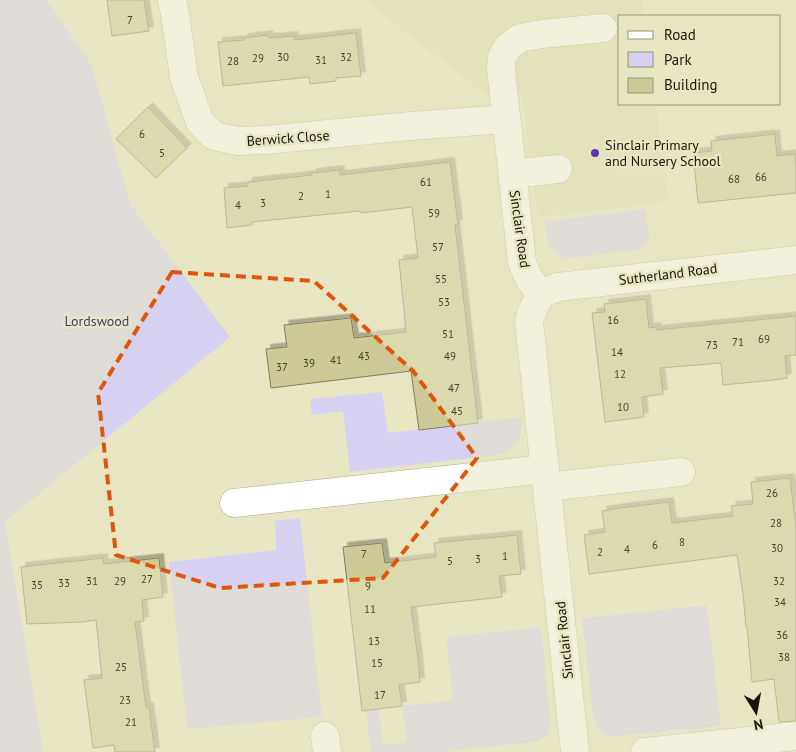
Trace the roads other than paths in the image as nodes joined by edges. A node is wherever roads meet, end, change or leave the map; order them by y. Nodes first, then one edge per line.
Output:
1 (172, 0) edge
2 (603, 28) dead end
3 (505, 110) junction
4 (558, 169) dead end
5 (513, 174) junction
6 (796, 260) edge
7 (542, 294) junction
8 (680, 472) dead end
9 (546, 478) junction
10 (234, 503) dead end
11 (796, 736) edge
12 (575, 752) edge
13 (645, 752) edge

1 - 3 street, Berwick Close
2 - 3 street, Sinclair Road
3 - 5 street, Sinclair Road
4 - 5 street
5 - 7 street, Sinclair Road
6 - 7 street, Sutherland Road
7 - 9 street, Sinclair Road
8 - 9 street
9 - 10 street
9 - 12 street, Sinclair Road
11 - 13 street

